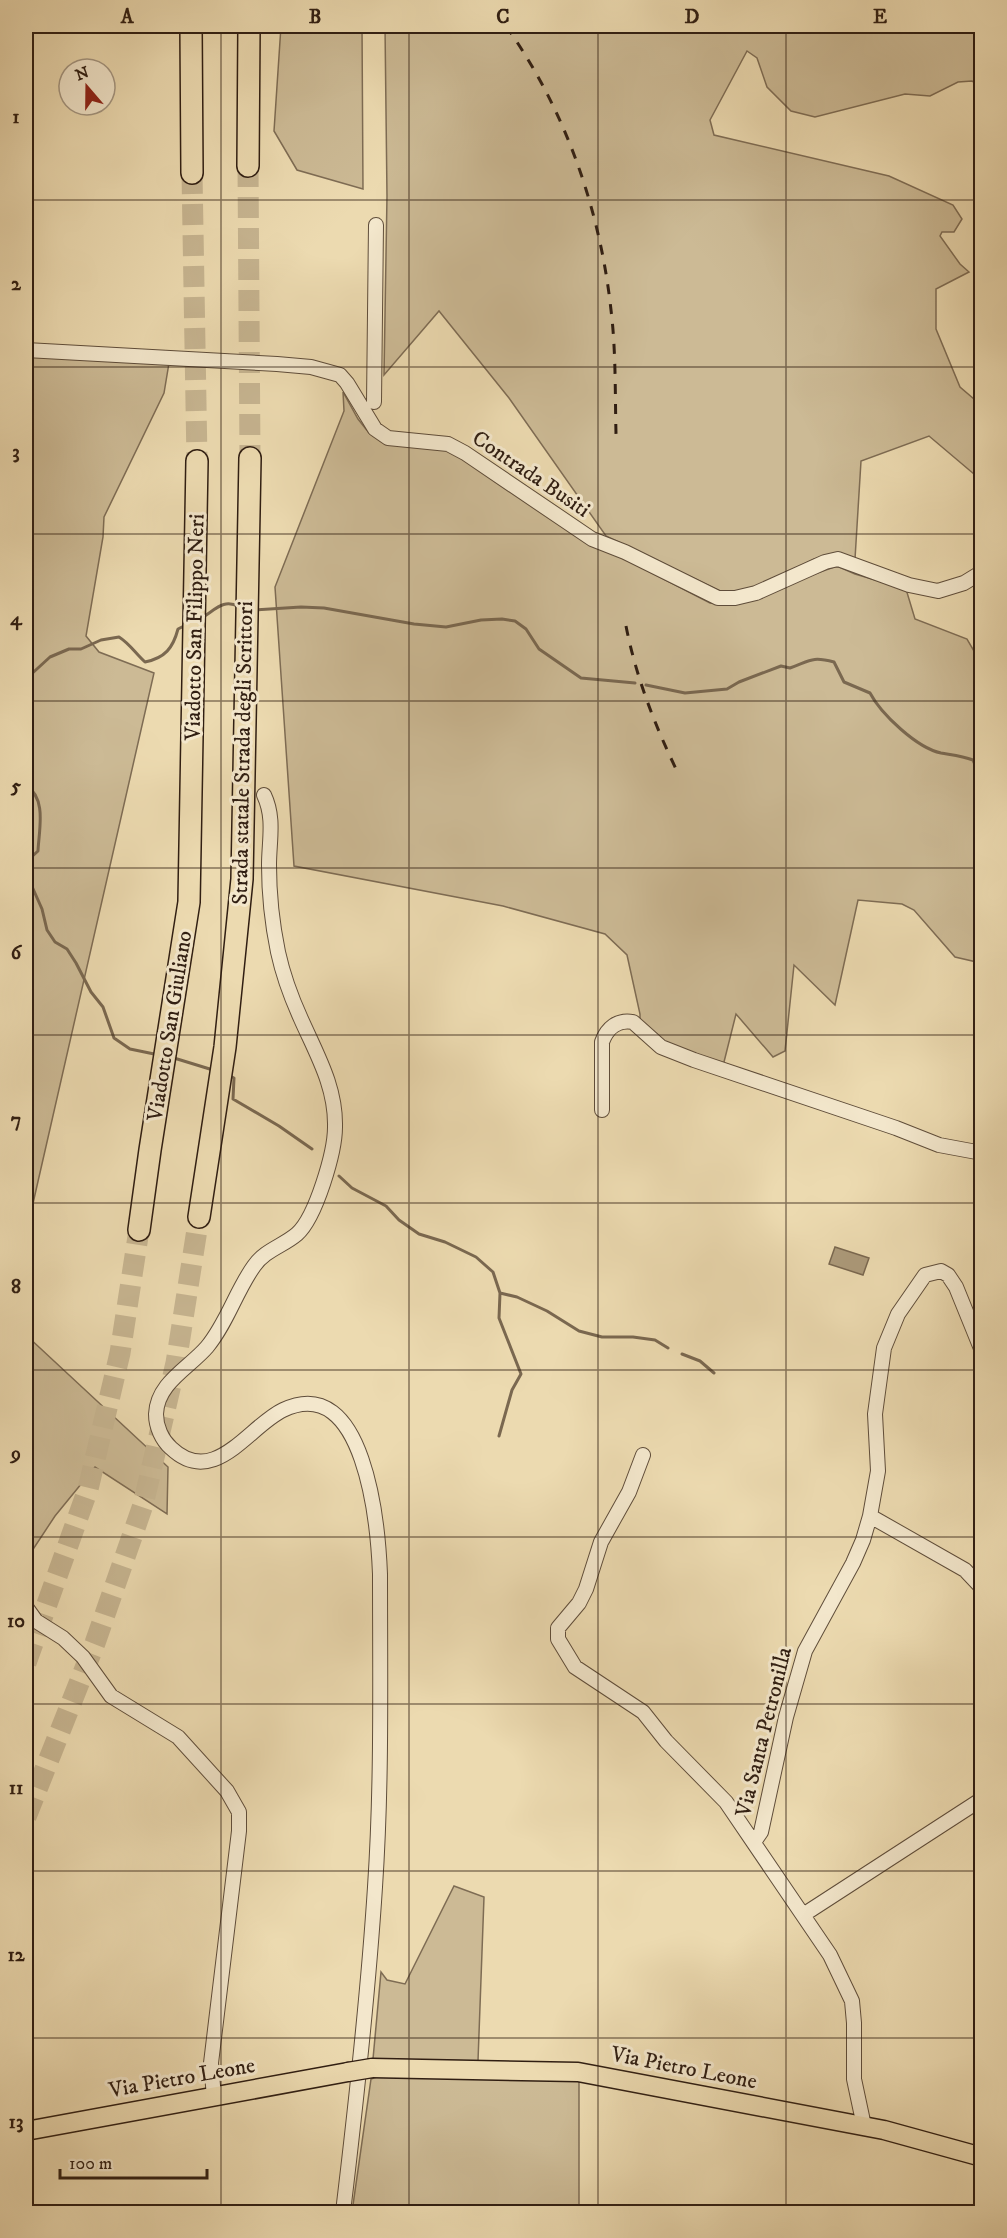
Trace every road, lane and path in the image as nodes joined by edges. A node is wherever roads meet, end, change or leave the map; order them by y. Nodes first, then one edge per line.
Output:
1 (191, 26) edge
2 (249, 26) edge
3 (248, 166) tunnel mouth
4 (192, 173) tunnel mouth
5 (376, 225) dead end
6 (26, 350) edge
7 (374, 402) dead end
8 (250, 458) tunnel mouth
9 (197, 461) tunnel mouth
10 (981, 572) edge
11 (264, 795) dead end
12 (189, 902) joint
13 (602, 1110) dead end
14 (981, 1153) edge
15 (199, 1217) tunnel mouth
16 (139, 1230) tunnel mouth
17 (981, 1351) edge
18 (643, 1455) dead end
19 (870, 1515) junction
20 (981, 1588) edge
21 (26, 1607) edge
22 (981, 1799) edge
23 (754, 1842) junction
24 (802, 1915) junction
25 (214, 2097) junction
26 (864, 2126) junction
27 (26, 2131) edge
28 (981, 2157) edge
29 (343, 2212) edge

1 - 4 highway
2 - 3 highway
5 - 7 street
6 - 10 street, Contrada Busiti
8 - 15 highway, Strada statale Strada degli Scrittori
9 - 12 highway, Viadotto San Filippo Neri
11 - 29 street
12 - 16 highway, Viadotto San Giuliano
13 - 14 street
17 - 19 street, Via Santa Petronilla
18 - 23 street, Via Santa Petronilla
19 - 20 street
19 - 23 street, Via Santa Petronilla
21 - 25 street
22 - 24 street
23 - 24 street, Via Santa Petronilla
24 - 26 street, Via Santa Petronilla
25 - 26 main road, Via Pietro Leone, bridge
25 - 27 main road, Via Pietro Leone
26 - 28 main road, Via Pietro Leone

